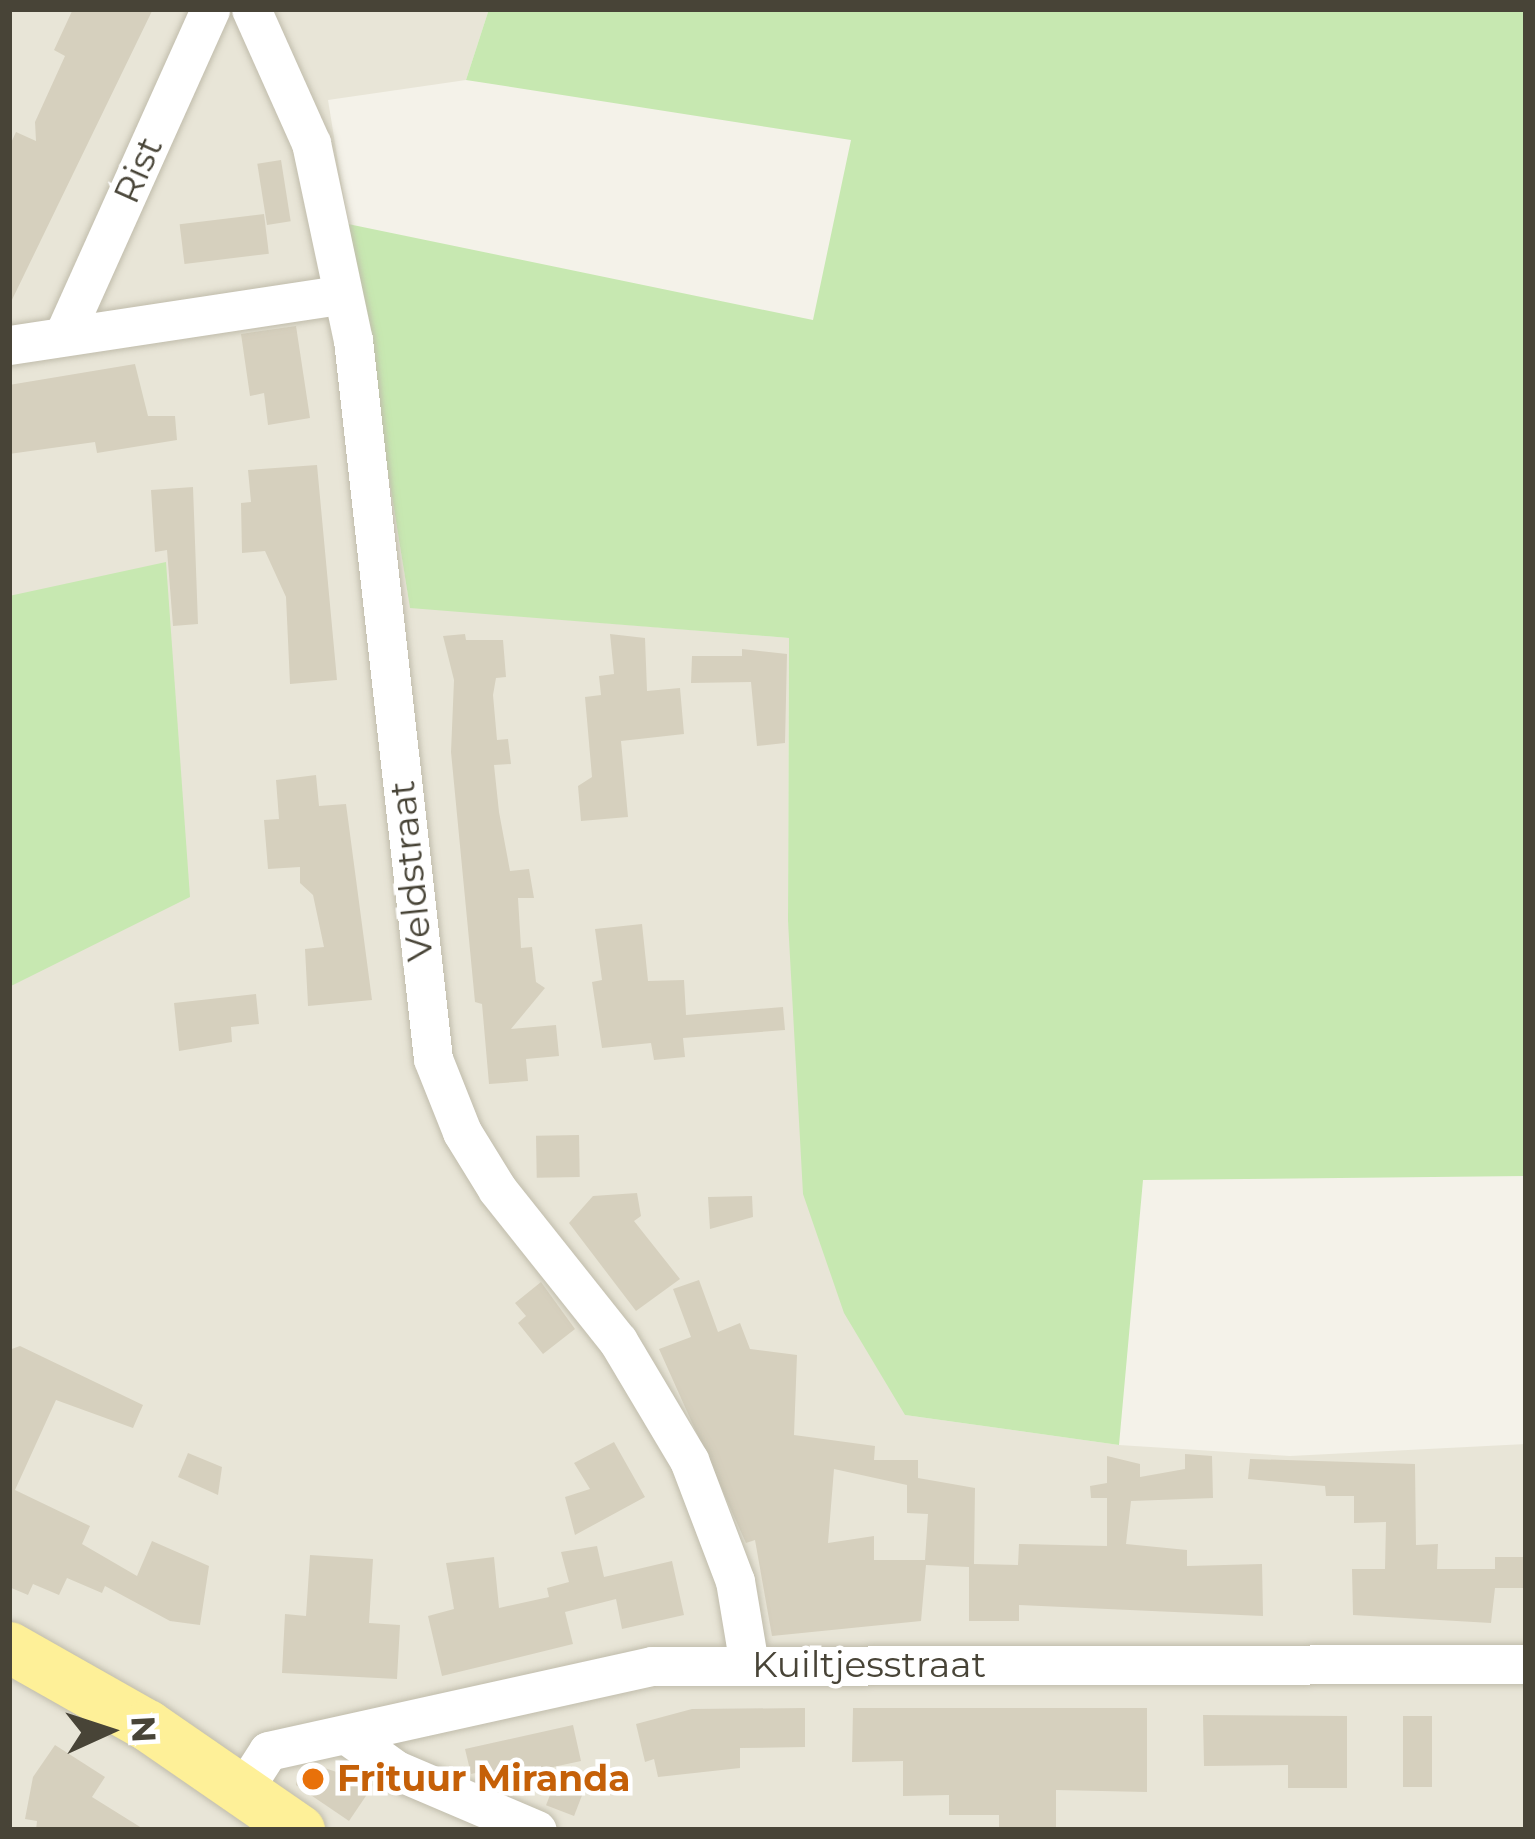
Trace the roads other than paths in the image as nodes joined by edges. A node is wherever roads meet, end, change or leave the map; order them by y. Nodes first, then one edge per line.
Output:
1 (210, 9) edge
2 (251, 9) edge
3 (341, 295) junction
4 (66, 330) junction
5 (9, 344) edge
6 (9, 1647) edge
7 (1526, 1664) edge
8 (749, 1665) junction
9 (347, 1735) junction
10 (243, 1790) junction
11 (299, 1830) edge
12 (537, 1830) edge

1 - 4 street, Rist
2 - 3 street, Veldstraat
3 - 4 street
3 - 8 street, Veldstraat
4 - 5 street
6 - 10 main road
7 - 8 street, Kuiltjesstraat
8 - 9 street, Kuiltjesstraat
9 - 10 street, Kuiltjesstraat
9 - 12 street
10 - 11 main road

